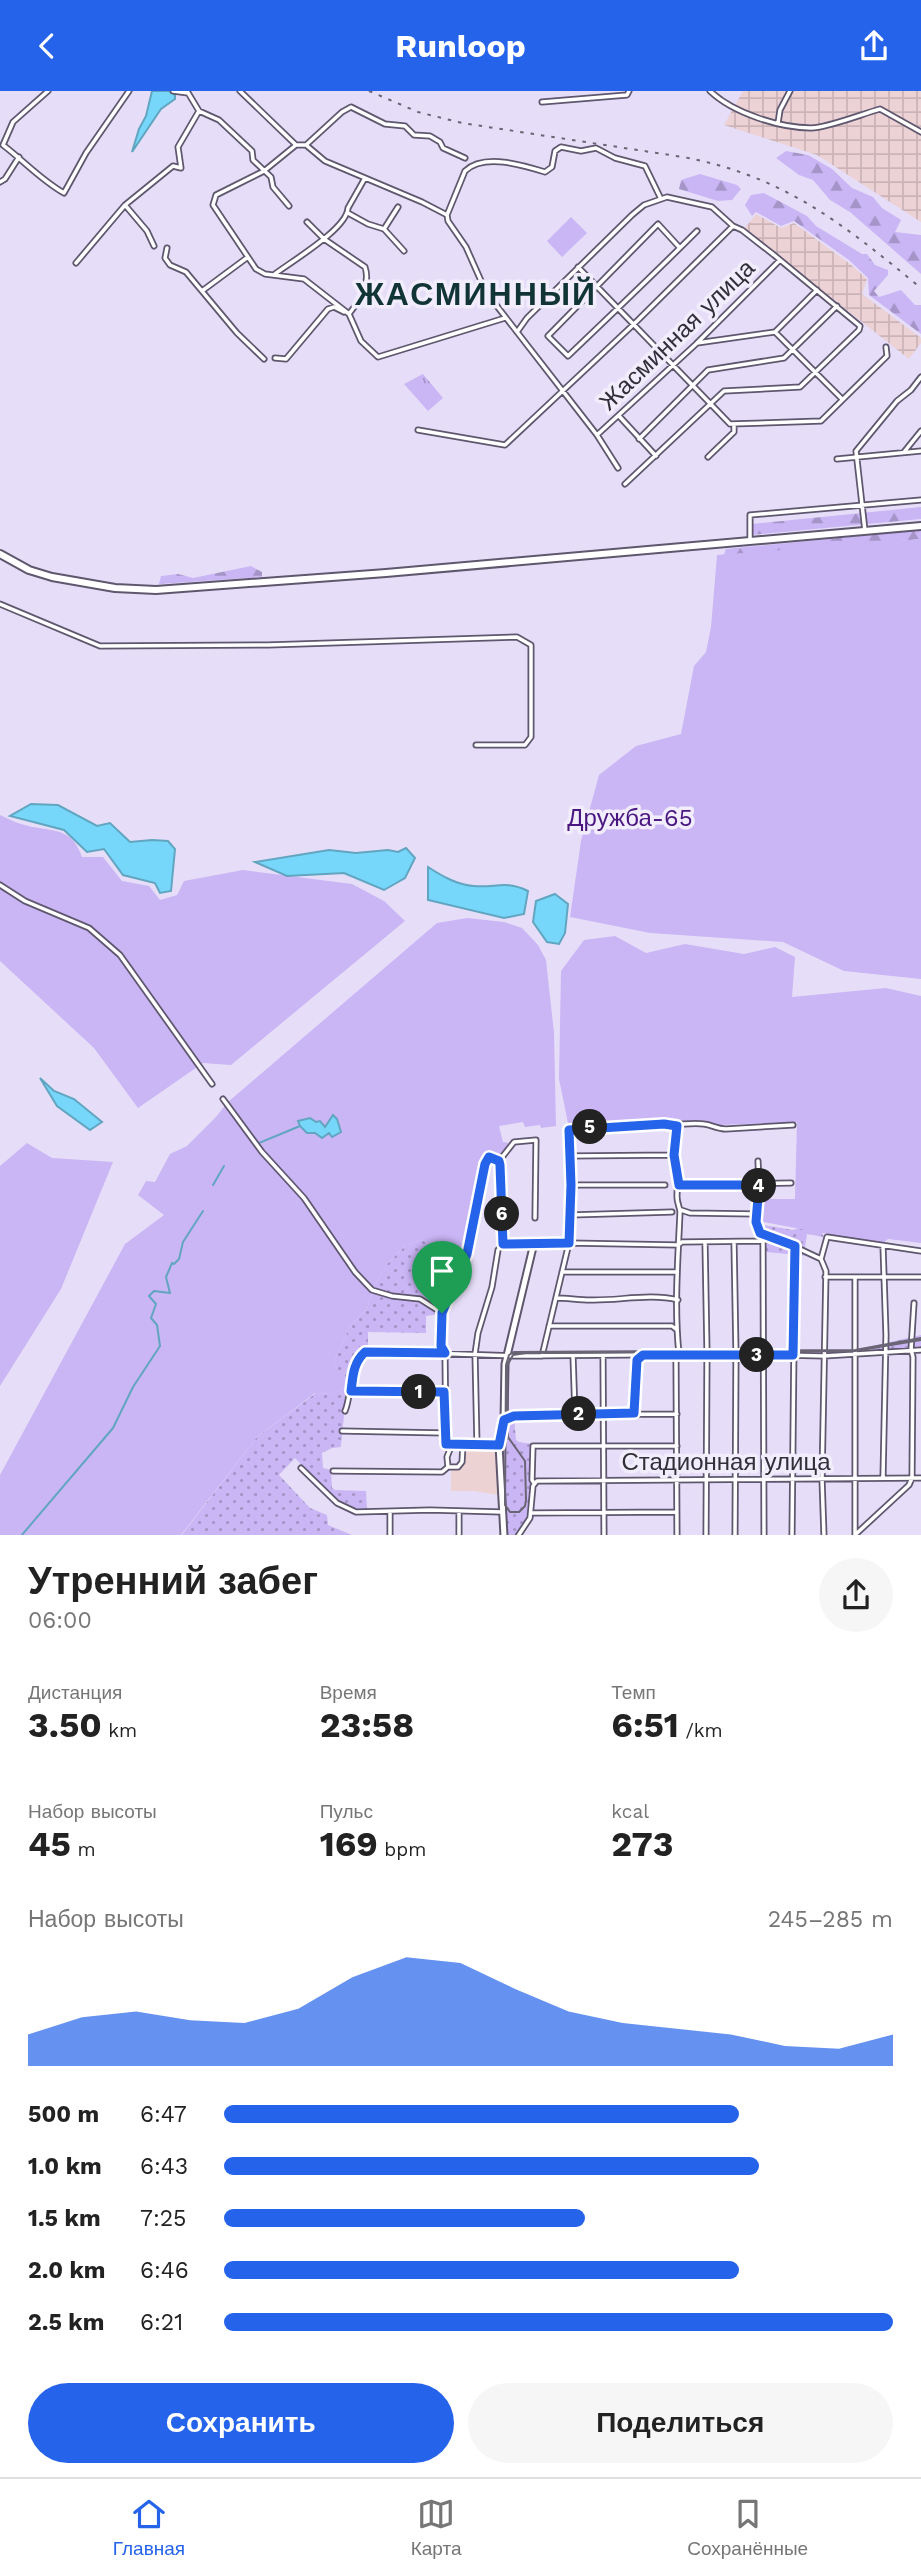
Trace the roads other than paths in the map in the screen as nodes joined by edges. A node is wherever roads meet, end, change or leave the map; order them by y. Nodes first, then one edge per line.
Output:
1 (48, 91) edge
2 (130, 91) edge
3 (173, 91) edge
4 (240, 91) edge
5 (629, 91) edge
6 (710, 91) edge
7 (790, 91) edge
8 (188, 92) edge
9 (542, 102) dead end
10 (200, 111) junction
11 (778, 123) junction
12 (921, 132) edge
13 (296, 145) junction
14 (306, 145) junction
15 (19, 157) junction
16 (465, 158) dead end
17 (264, 171) junction
18 (365, 178) junction
19 (0, 182) edge
20 (660, 199) junction
21 (125, 205) junction
22 (289, 206) dead end
23 (398, 207) dead end
24 (348, 213) junction
25 (447, 215) junction
26 (307, 222) dead end
27 (733, 226) junction
28 (384, 229) junction
29 (697, 231) dead end
30 (324, 239) junction
31 (154, 246) dead end
32 (680, 248) junction
33 (167, 249) dead end
34 (404, 251) dead end
35 (248, 257) junction
36 (780, 260) junction
37 (76, 263) dead end
38 (578, 267) junction
39 (274, 274) junction
40 (597, 286) junction
41 (817, 290) junction
42 (202, 291) junction
43 (837, 306) junction
44 (618, 308) junction
45 (349, 314) junction
46 (505, 318) junction
47 (634, 324) junction
48 (517, 332) junction
49 (775, 332) junction
50 (696, 344) junction
51 (886, 347) dead end
52 (793, 350) junction
53 (275, 358) dead end
54 (264, 359) dead end
55 (674, 365) junction
56 (815, 373) junction
57 (921, 377) edge
58 (692, 384) junction
59 (563, 391) junction
60 (842, 398) junction
61 (709, 403) junction
62 (619, 416) junction
63 (732, 424) junction
64 (418, 430) dead end
65 (921, 431) edge
66 (597, 435) junction
67 (639, 439) junction
68 (921, 451) edge
69 (904, 452) junction
70 (656, 456) junction
71 (708, 457) dead end
72 (857, 458) junction
73 (837, 459) dead end
74 (618, 468) dead end
75 (625, 484) dead end
76 (921, 500) edge
77 (862, 504) junction
78 (921, 526) edge
79 (865, 531) junction
80 (751, 541) junction
81 (0, 554) edge
82 (0, 604) edge
83 (476, 745) dead end
84 (0, 885) edge
85 (212, 1084) dead end
86 (223, 1099) dead end
87 (793, 1125) dead end
88 (677, 1126) junction
89 (569, 1130) joint
90 (674, 1155) junction
91 (569, 1156) junction
92 (499, 1161) junction
93 (758, 1161) dead end
94 (792, 1183) dead end
95 (571, 1185) junction
96 (665, 1185) dead end
97 (679, 1185) junction
98 (759, 1185) junction
99 (681, 1210) junction
100 (672, 1212) dead end
101 (756, 1214) junction
102 (569, 1215) junction
103 (535, 1218) dead end
104 (760, 1233) junction
105 (763, 1241) junction
106 (705, 1242) junction
107 (734, 1242) junction
108 (534, 1243) junction
109 (569, 1243) junction
110 (503, 1244) junction
111 (678, 1245) junction
112 (795, 1246) junction
113 (883, 1246) junction
114 (921, 1251) edge
115 (821, 1259) junction
116 (562, 1272) junction
117 (677, 1272) junction
118 (824, 1277) junction
119 (855, 1277) junction
120 (884, 1277) junction
121 (921, 1277) edge
122 (556, 1298) junction
123 (678, 1300) junction
124 (914, 1303) dead end
125 (442, 1313) junction
126 (549, 1326) junction
127 (677, 1330) junction
128 (911, 1350) junction
129 (921, 1350) edge
130 (886, 1352) junction
131 (445, 1353) junction
132 (475, 1353) junction
133 (679, 1354) junction
134 (736, 1354) junction
135 (506, 1355) junction
136 (603, 1355) junction
137 (643, 1355) junction
138 (707, 1355) junction
139 (764, 1355) junction
140 (793, 1355) junction
141 (542, 1356) junction
142 (573, 1356) junction
143 (824, 1356) junction
144 (855, 1356) junction
145 (351, 1391) junction
146 (444, 1392) junction
147 (345, 1411) dead end
148 (634, 1413) junction
149 (575, 1414) junction
150 (603, 1414) junction
151 (677, 1414) junction
152 (504, 1420) junction
153 (342, 1431) dead end
154 (445, 1433) junction
155 (449, 1444) junction
156 (463, 1444) junction
157 (477, 1445) junction
158 (499, 1445) junction
159 (603, 1446) junction
160 (677, 1446) junction
161 (448, 1467) junction
162 (301, 1468) dead end
163 (333, 1471) dead end
164 (883, 1477) junction
165 (735, 1478) junction
166 (764, 1478) junction
167 (912, 1478) junction
168 (921, 1478) edge
169 (603, 1479) junction
170 (706, 1479) junction
171 (792, 1479) junction
172 (822, 1479) junction
173 (855, 1479) junction
174 (676, 1480) junction
175 (534, 1485) junction
176 (459, 1511) junction
177 (390, 1512) junction
178 (502, 1512) junction
179 (677, 1512) junction
180 (531, 1513) junction
181 (604, 1513) junction
182 (390, 1535) edge
183 (459, 1535) edge
184 (504, 1535) edge
185 (518, 1535) edge
186 (604, 1535) edge
187 (677, 1535) edge
188 (706, 1535) edge
189 (735, 1535) edge
190 (764, 1535) edge
191 (792, 1535) edge
192 (824, 1535) edge
193 (854, 1535) edge

1 - 15 street
2 - 15 street
3 - 8 street
4 - 13 street
5 - 9 street
6 - 11 street
7 - 11 street
8 - 10 street
10 - 17 street
10 - 21 street
11 - 12 street
13 - 14 street
13 - 17 street
14 - 16 street
14 - 18 street
15 - 19 street
17 - 22 street
17 - 35 street
18 - 24 street
18 - 25 street
20 - 25 street
20 - 27 street
20 - 38 street
21 - 31 street
21 - 37 street
23 - 28 street
24 - 28 street
24 - 30 street
25 - 46 street
26 - 30 street
27 - 36 street
27 - 47 street
28 - 34 street
29 - 32 street
30 - 39 street
30 - 45 street
32 - 40 street
32 - 44 street
33 - 42 street
35 - 39 street
35 - 42 street
36 - 41 street
36 - 50 street, Жасминная улица
38 - 40 street
38 - 48 street
39 - 45 street
40 - 44 street
40 - 44 street
41 - 43 street
41 - 49 street
42 - 54 street
43 - 52 street
43 - 56 street
44 - 47 street
45 - 46 street
45 - 53 street
46 - 48 street
47 - 55 street
47 - 59 street
48 - 59 street
49 - 50 street
49 - 52 street
50 - 55 street, Жасминная улица
51 - 60 street
52 - 56 street
52 - 58 street
55 - 58 street
55 - 62 street, Жасминная улица
56 - 60 street
56 - 61 street
57 - 72 street
58 - 61 street
58 - 67 street
59 - 64 street
59 - 66 street
60 - 63 street
61 - 63 street
61 - 70 street
62 - 66 street, Жасминная улица
62 - 67 street
63 - 71 street
65 - 69 street
66 - 74 street
67 - 70 street
68 - 69 street
69 - 72 street
70 - 75 street
72 - 73 street
72 - 77 street
76 - 77 street
77 - 79 street
77 - 80 street
78 - 79 main road
79 - 80 main road
80 - 81 main road
82 - 83 street
84 - 85 street
86 - 125 street
87 - 88 street
88 - 89 street
88 - 90 street
89 - 91 street
90 - 91 street
90 - 97 street
91 - 95 street
92 - 103 street
92 - 110 street
92 - 125 street
93 - 98 street
94 - 98 street
95 - 96 street
95 - 102 street
97 - 98 street
97 - 99 street
98 - 101 street
99 - 101 street
99 - 111 street
100 - 102 street
101 - 104 street
102 - 109 street
104 - 105 street
104 - 112 street
105 - 107 street
105 - 139 street
106 - 107 street
106 - 111 street
106 - 138 street
107 - 134 street
108 - 109 street
108 - 110 street
108 - 135 street
109 - 111 street
109 - 116 street
110 - 132 street
111 - 117 street
112 - 115 street
112 - 140 street
113 - 114 street
113 - 115 street
113 - 120 street
115 - 118 street
116 - 117 street
116 - 122 street
117 - 123 street
118 - 119 street
118 - 143 street
119 - 120 street
119 - 144 street
120 - 121 street
120 - 130 street
122 - 123 street
122 - 126 street
123 - 127 street
124 - 128 street
125 - 131 street
126 - 127 street
126 - 141 street
127 - 133 street
128 - 129 street
128 - 130 street
128 - 167 street
130 - 144 street
130 - 164 street
131 - 132 street
131 - 145 street
131 - 146 street
132 - 135 street
132 - 157 street
133 - 137 street
133 - 138 street
133 - 151 street
134 - 138 street
134 - 139 street
134 - 165 street
135 - 141 street
135 - 152 street
136 - 137 street
136 - 142 street
136 - 150 street
137 - 148 street
138 - 170 street
139 - 140 street
139 - 166 street
140 - 143 street
140 - 171 street
141 - 142 street
142 - 149 street
143 - 144 street
143 - 172 street
144 - 173 street
145 - 146 street
145 - 147 street
146 - 154 street
148 - 150 street
148 - 151 street
149 - 150 street
149 - 152 street
150 - 159 street
151 - 160 street
152 - 158 street
153 - 154 street
154 - 155 street
155 - 156 street
155 - 161 street
156 - 157 street
156 - 161 street
157 - 158 street
158 - 178 street
159 - 160 street
159 - 169 street
159 - 175 street
160 - 174 street
161 - 163 street
162 - 177 street
164 - 167 street, Стадионная улица
164 - 173 street, Стадионная улица
165 - 166 street, Стадионная улица
165 - 170 street, Стадионная улица
165 - 189 street
166 - 171 street, Стадионная улица
166 - 190 street
167 - 168 street, Стадионная улица
167 - 193 street
169 - 174 street, Стадионная улица
169 - 175 street, Стадионная улица
169 - 181 street
170 - 174 street, Стадионная улица
170 - 188 street
171 - 172 street, Стадионная улица
171 - 191 street
172 - 173 street, Стадионная улица
172 - 192 street
173 - 193 street
174 - 179 street
175 - 180 street
176 - 177 street
176 - 178 street
176 - 183 street
177 - 182 street
178 - 184 street
179 - 181 street
179 - 187 street
180 - 181 street
180 - 185 street
181 - 186 street

